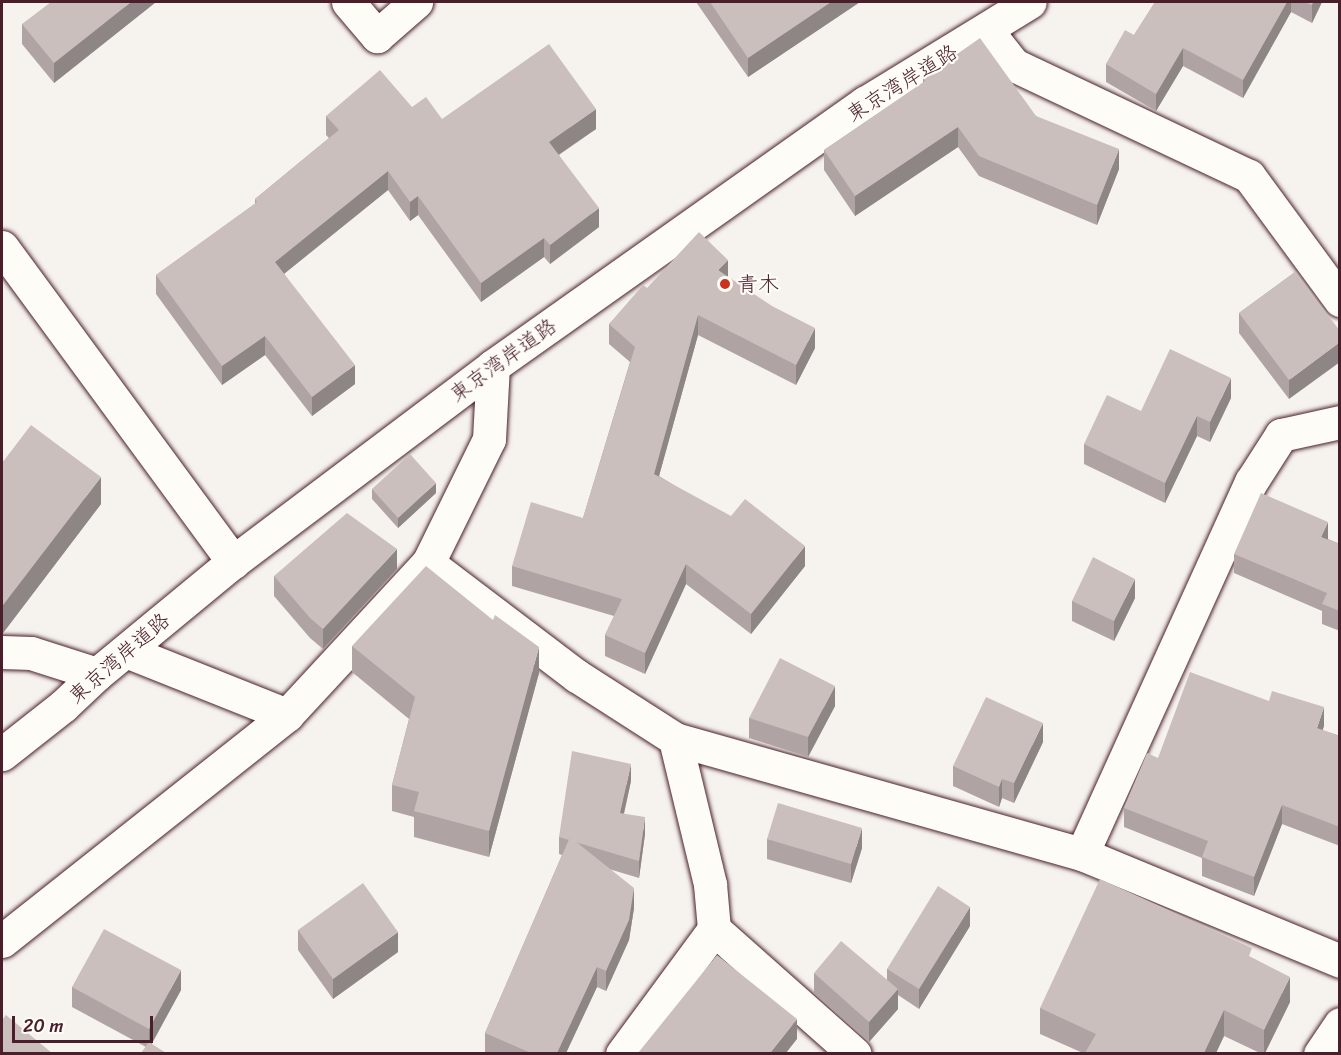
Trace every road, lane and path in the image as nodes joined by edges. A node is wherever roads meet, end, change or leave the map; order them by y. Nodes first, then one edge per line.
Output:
1 (348, 2) edge
2 (416, 2) edge
3 (1030, 2) edge
4 (987, 31) junction
5 (2, 247) edge
6 (1340, 300) edge
7 (493, 366) junction
8 (1340, 422) edge
9 (233, 562) junction
10 (428, 563) junction
11 (126, 651) junction
12 (2, 652) edge
13 (97, 674) junction
14 (287, 715) junction
15 (675, 739) junction
16 (2, 754) edge
17 (1082, 854) junction
18 (714, 929) junction
19 (2, 941) edge
20 (1340, 960) edge
21 (1340, 1024) edge
22 (622, 1053) edge
23 (855, 1053) edge
24 (1320, 1053) edge

1 - 2 main road
3 - 4 main road, 東京湾岸道路
4 - 6 main road
4 - 7 main road, 東京湾岸道路
5 - 9 main road
7 - 9 main road, 東京湾岸道路
7 - 10 main road
8 - 17 main road
9 - 11 main road, 東京湾岸道路
10 - 14 main road
10 - 15 main road
11 - 13 main road, 東京湾岸道路
11 - 14 main road
12 - 13 main road
13 - 16 main road, 東京湾岸道路
14 - 19 main road
15 - 17 main road
15 - 18 main road
17 - 20 main road
18 - 22 main road
18 - 23 main road
21 - 24 main road

